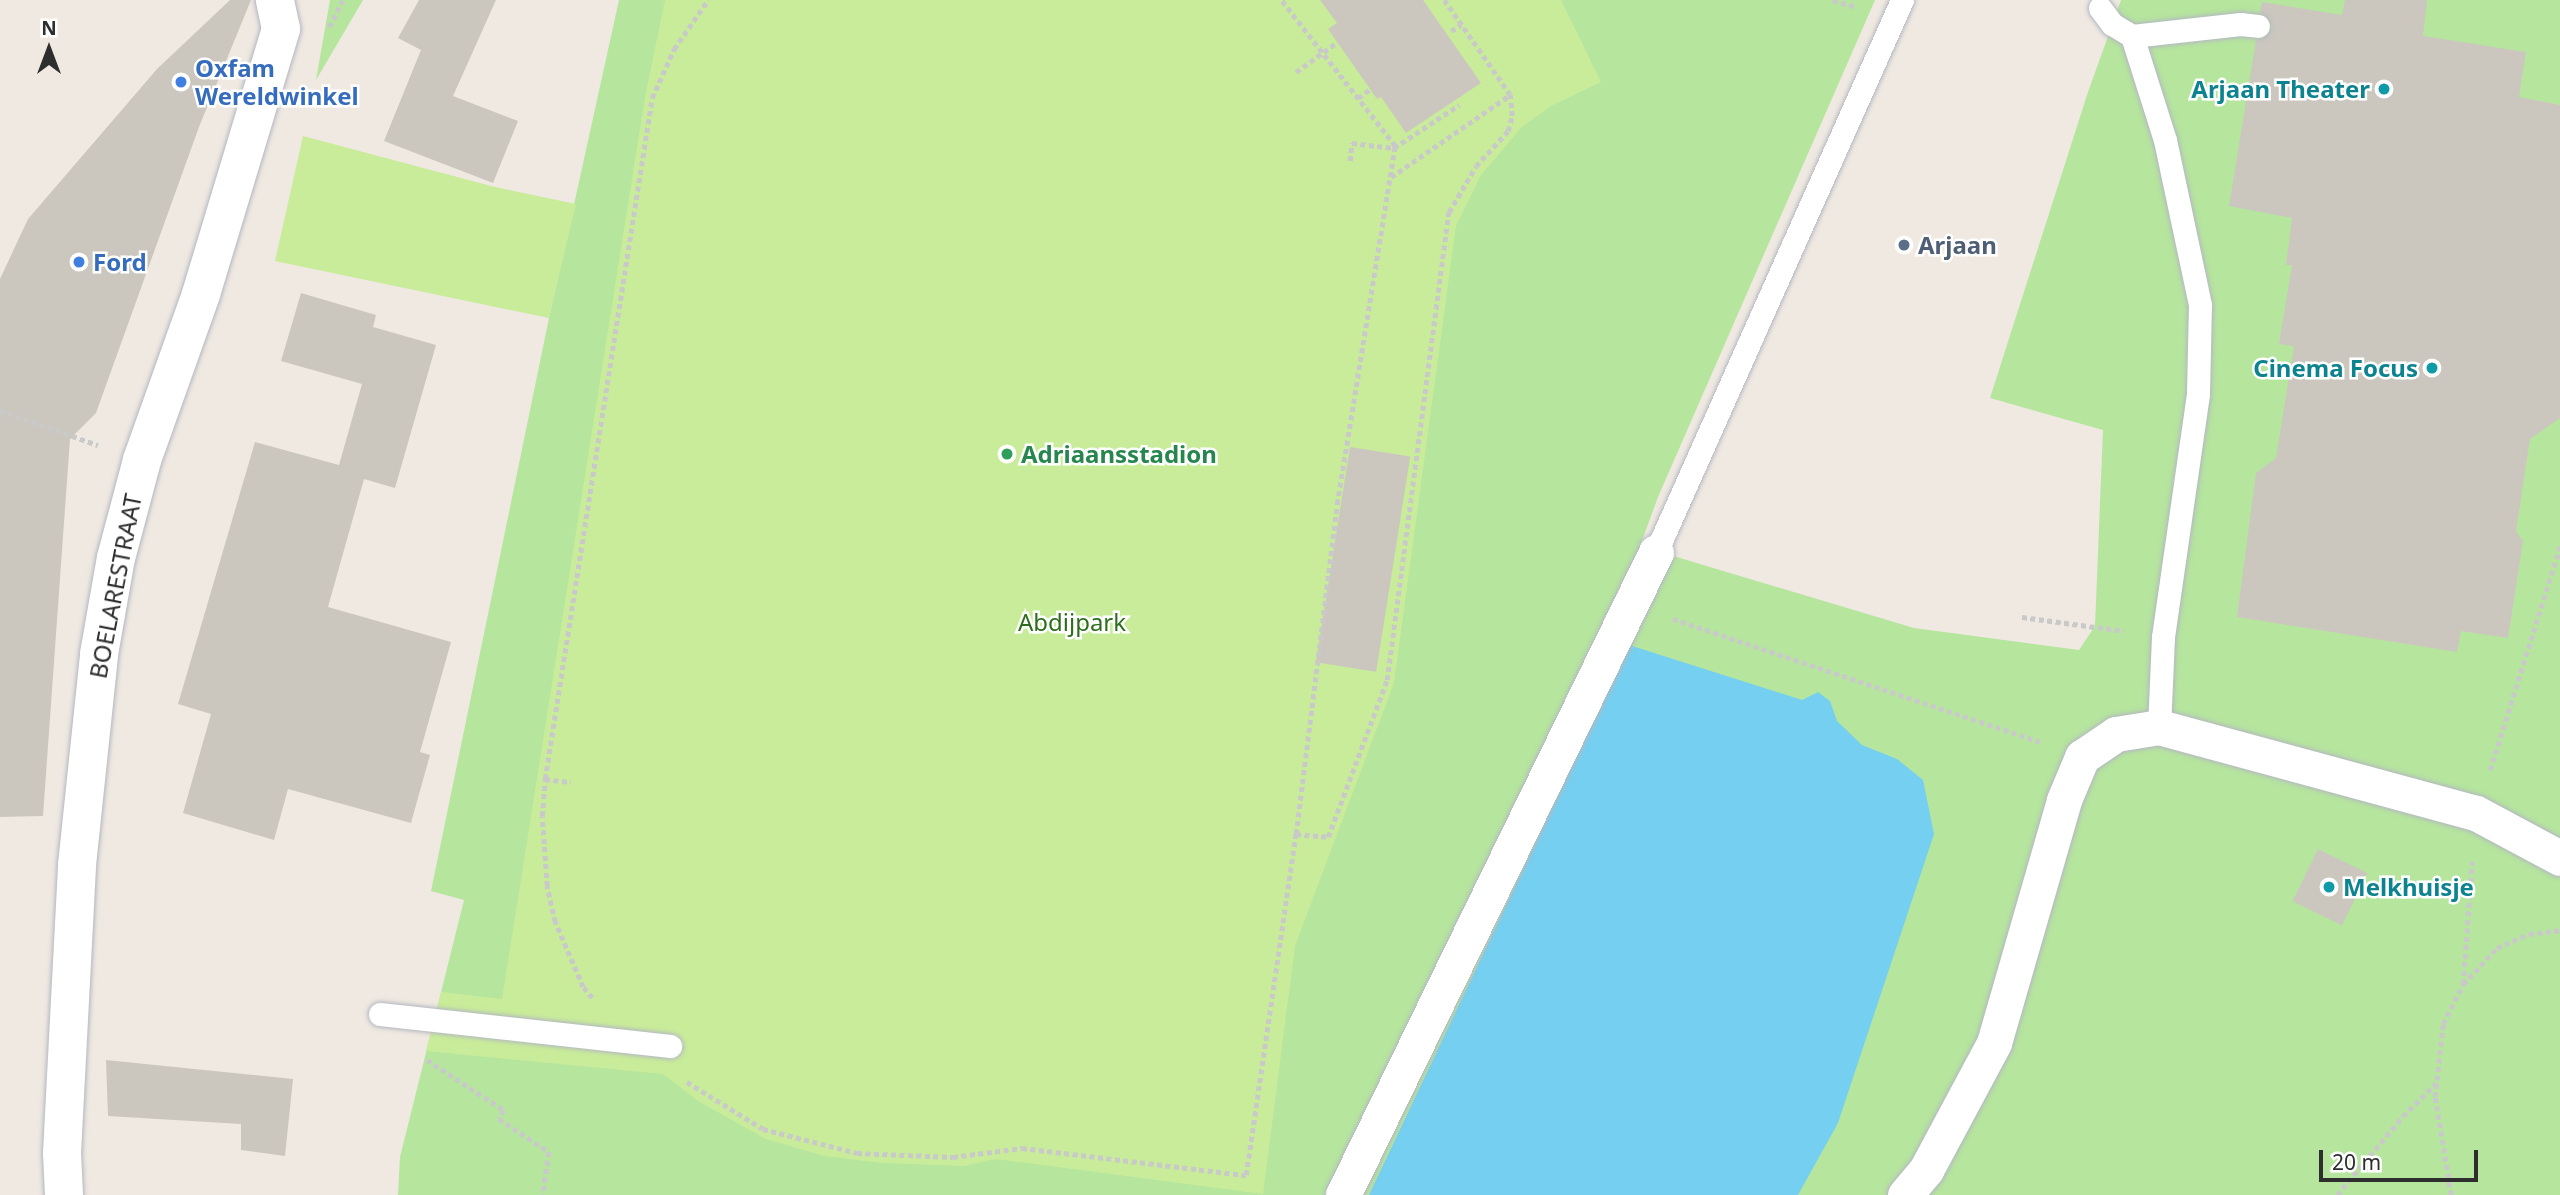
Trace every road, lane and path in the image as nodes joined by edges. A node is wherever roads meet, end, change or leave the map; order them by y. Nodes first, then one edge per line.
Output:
1 (275, 0) edge
2 (708, 0) edge
3 (1281, 0) edge
4 (1444, 0) edge
5 (1902, 0) edge
6 (2100, 8) dead end
7 (1461, 25) junction
8 (2258, 26) dead end
9 (1451, 31) dead end
10 (2132, 36) junction
11 (1336, 43) dead end
12 (1321, 52) junction
13 (1296, 72) dead end
14 (1369, 90) dead end
15 (1510, 94) junction
16 (1358, 98) junction
17 (1459, 105) dead end
18 (1394, 148) junction
19 (1350, 161) dead end
20 (1391, 177) junction
21 (0, 410) edge
22 (142, 460) junction
23 (2560, 547) edge
24 (1656, 552) joint
25 (1630, 604) junction
26 (2022, 617) dead end
27 (2162, 637) junction
28 (2159, 727) junction
29 (2082, 757) junction
30 (545, 779) junction
31 (570, 782) dead end
32 (2476, 813) junction
33 (1296, 834) junction
34 (2560, 858) edge
35 (2560, 930) edge
36 (2463, 984) junction
37 (380, 1014) dead end
38 (629, 1042) junction
39 (670, 1046) dead end
40 (438, 1068) dead end
41 (2437, 1083) junction
42 (64, 1195) edge
43 (543, 1195) edge
44 (1343, 1195) edge
45 (1905, 1195) edge
46 (2337, 1195) edge
47 (2451, 1195) edge

1 - 22 street, BOELARESTRAAT
2 - 30 path
3 - 12 path
4 - 7 path
5 - 24 lane
6 - 10 lane
7 - 9 path
7 - 15 path
8 - 10 lane
10 - 27 lane
11 - 12 path
12 - 13 path
12 - 16 path
14 - 16 path
15 - 20 path
15 - 33 path
16 - 18 path
17 - 18 path
18 - 19 path
18 - 20 path
20 - 33 path
21 - 22 path
22 - 42 street, BOELARESTRAAT
23 - 32 path
24 - 25 street
25 - 29 path
25 - 44 street
26 - 27 path
27 - 28 lane
28 - 29 street
28 - 32 street
29 - 45 street
30 - 31 path
30 - 38 path
32 - 34 street
32 - 36 path
33 - 38 path
35 - 36 path
36 - 41 path
37 - 38 lane
38 - 39 lane
40 - 43 path
41 - 46 path
41 - 47 path

